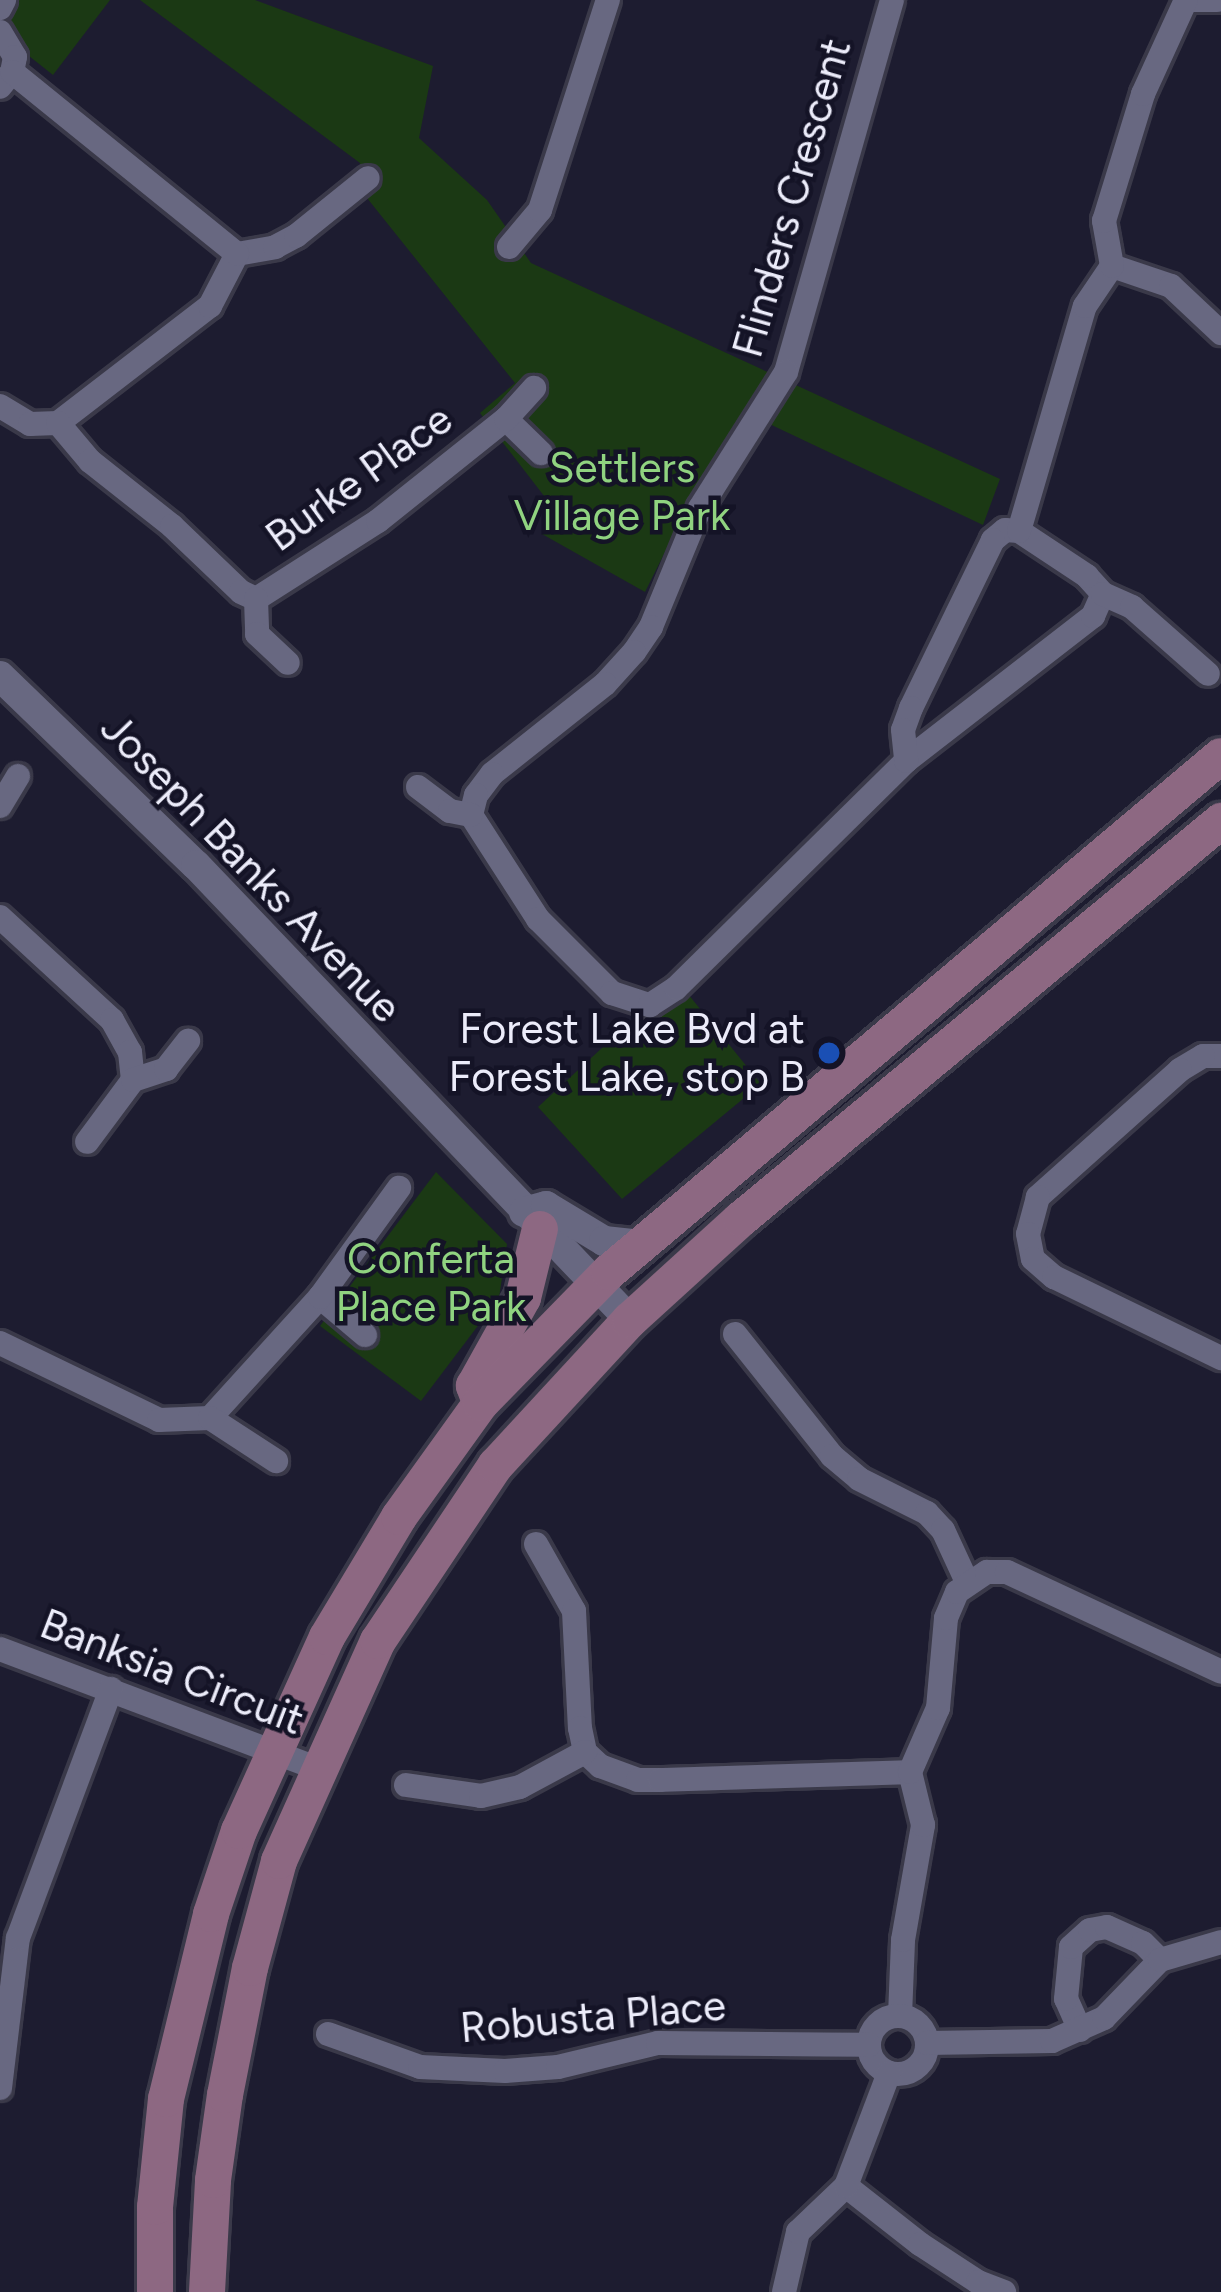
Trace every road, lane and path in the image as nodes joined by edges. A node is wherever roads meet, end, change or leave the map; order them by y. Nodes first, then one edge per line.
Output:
1 (608, 0) edge
2 (892, 0) edge
3 (1186, 0) edge
4 (1217, 0) edge
5 (0, 32) edge
6 (6, 80) edge
7 (368, 178) dead end
8 (509, 247) dead end
9 (237, 254) junction
10 (1112, 266) junction
11 (1221, 333) edge
12 (534, 388) dead end
13 (0, 406) edge
14 (506, 419) junction
15 (58, 423) junction
16 (541, 453) dead end
17 (1019, 531) junction
18 (1103, 594) junction
19 (256, 599) junction
20 (288, 664) dead end
21 (1208, 674) dead end
22 (5, 681) edge
23 (1221, 756) edge
24 (906, 760) junction
25 (18, 776) dead end
26 (418, 787) dead end
27 (0, 806) edge
28 (471, 815) junction
29 (1221, 821) edge
30 (0, 917) edge
31 (188, 1041) dead end
32 (1221, 1056) edge
33 (133, 1081) junction
34 (87, 1142) dead end
35 (399, 1188) dead end
36 (532, 1221) junction
37 (642, 1244) junction
38 (595, 1286) junction
39 (320, 1298) junction
40 (630, 1320) junction
41 (735, 1334) dead end
42 (365, 1335) dead end
43 (0, 1343) edge
44 (1221, 1358) edge
45 (481, 1403) junction
46 (210, 1418) junction
47 (276, 1461) dead end
48 (536, 1544) dead end
49 (967, 1582) junction
50 (0, 1649) edge
51 (1221, 1672) edge
52 (111, 1689) junction
53 (274, 1752) junction
54 (585, 1752) junction
55 (316, 1768) junction
56 (910, 1772) junction
57 (406, 1785) dead end
58 (1221, 1942) edge
59 (1160, 1960) junction
60 (900, 2016) junction
61 (1080, 2030) junction
62 (328, 2034) dead end
63 (927, 2043) junction
64 (869, 2045) junction
65 (889, 2073) junction
66 (0, 2088) edge
67 (846, 2186) junction
68 (155, 2292) edge
69 (207, 2292) edge
70 (784, 2292) edge
71 (1004, 2292) edge

1 - 8 street
2 - 28 street, Flinders Crescent
3 - 4 street
3 - 10 street
5 - 6 street
6 - 9 street
7 - 9 street
9 - 15 street
10 - 11 street
10 - 17 street
12 - 14 street, Burke Place
13 - 15 street
14 - 16 street, Burke Place
14 - 19 street, Burke Place
15 - 19 street, Burke Place
17 - 18 street
17 - 24 street
18 - 21 street
18 - 24 street
19 - 20 street, Burke Place
22 - 36 street, Joseph Banks Avenue
23 - 37 main road
24 - 28 street
25 - 27 street
26 - 28 street
29 - 40 main road
30 - 33 street
31 - 33 street
32 - 44 street
33 - 34 street
35 - 39 street
36 - 37 street
36 - 38 street, Joseph Banks Avenue
36 - 45 main road
37 - 38 main road
38 - 40 street, Joseph Banks Avenue
38 - 45 main road
39 - 42 street
39 - 46 street
40 - 55 main road
41 - 49 street
43 - 46 street
45 - 53 main road
46 - 47 street
48 - 54 street
49 - 51 street
49 - 56 street
50 - 52 street, Banksia Circuit
52 - 53 street, Banksia Circuit
52 - 66 street
53 - 55 street, Banksia Circuit
53 - 68 main road
54 - 56 street
54 - 57 street
55 - 69 main road
56 - 60 street
58 - 59 street
59 - 61 street
59 - 61 street
60 - 63 street
60 - 64 street
61 - 63 street
62 - 64 street, Robusta Place
63 - 65 street
64 - 65 street
65 - 67 street
67 - 70 street
67 - 71 street

